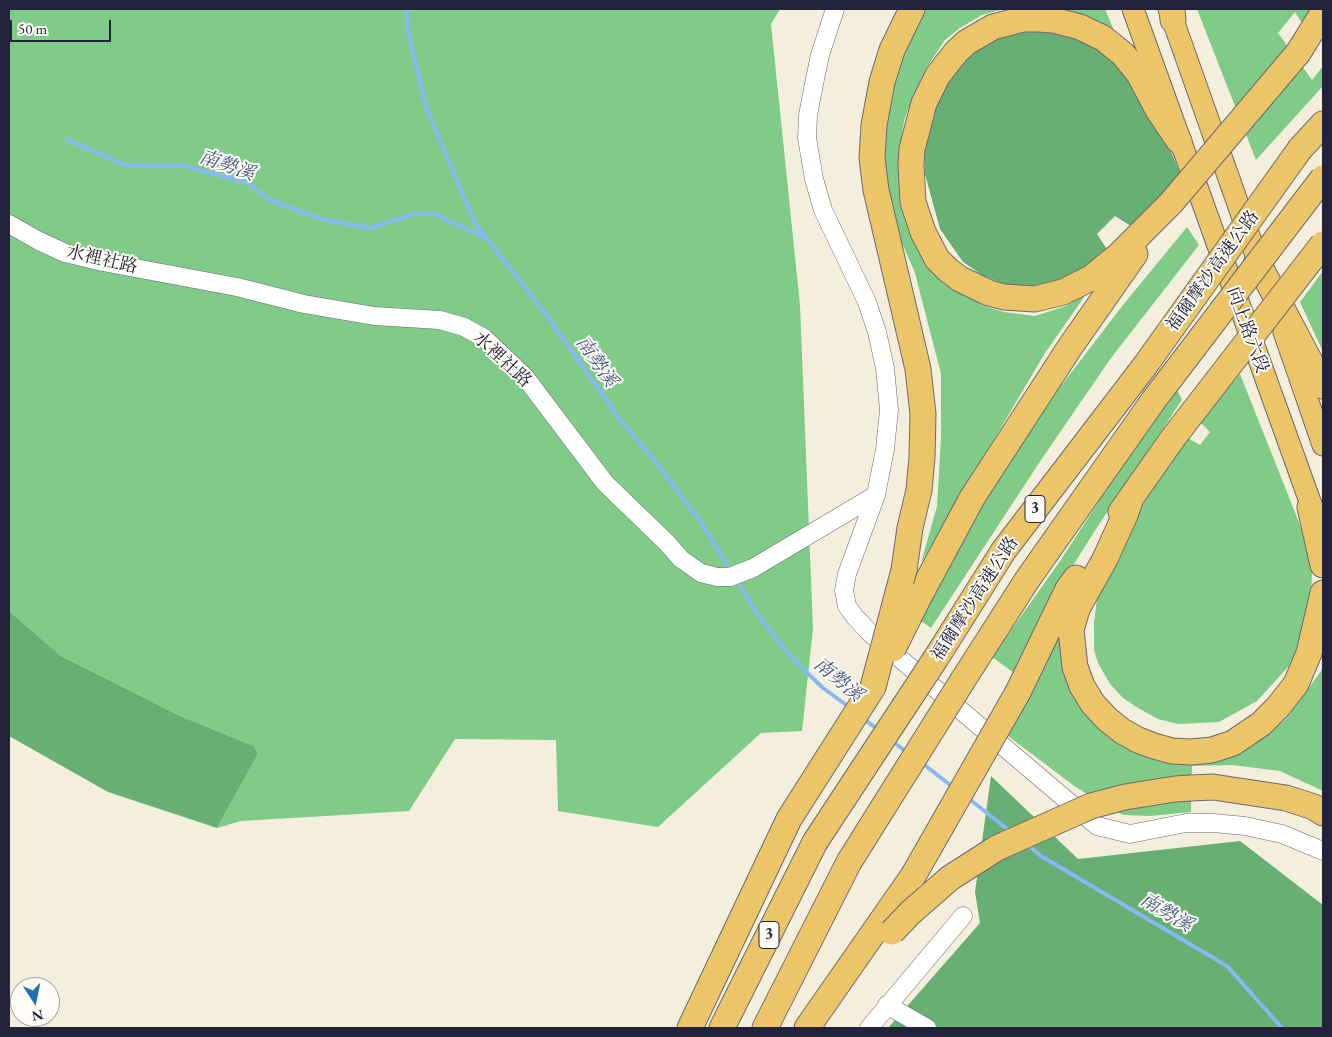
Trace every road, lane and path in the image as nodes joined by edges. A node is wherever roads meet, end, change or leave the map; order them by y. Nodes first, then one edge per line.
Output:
1 (835, 9) edge
2 (912, 9) edge
3 (1132, 9) edge
4 (1172, 13) edge
5 (1323, 13) edge
6 (1323, 30) edge
7 (1298, 53) junction
8 (1323, 124) edge
9 (1180, 141) junction
10 (1323, 178) edge
11 (1171, 203) junction
12 (9, 224) edge
13 (1323, 244) edge
14 (1257, 261) junction
15 (1323, 386) edge
16 (1323, 445) edge
17 (876, 495) junction
18 (1131, 498) junction
19 (1310, 507) junction
20 (1323, 537) edge
21 (1323, 565) edge
22 (1323, 593) edge
23 (873, 688) junction
24 (1323, 813) edge
25 (1323, 850) edge
26 (963, 916) dead end
27 (887, 1005) junction
28 (690, 1028) edge
29 (722, 1028) edge
30 (765, 1028) edge
31 (807, 1028) edge
32 (812, 1028) edge
33 (869, 1028) edge
34 (927, 1028) edge

1 - 17 street
2 - 23 highway, bridge
3 - 9 main road, 向上路六段
4 - 14 main road, 向上路六段
5 - 7 highway
6 - 7 highway
7 - 11 highway, bridge
8 - 29 highway, 福爾摩沙高速公路 / 3, bridge
9 - 11 highway
9 - 19 main road, 向上路六段
10 - 30 highway, 福爾摩沙高速公路 / 3, bridge
11 - 23 highway, bridge
12 - 17 street, 水裡社路
13 - 18 highway, bridge
14 - 15 highway
14 - 16 main road, 向上路六段
17 - 25 street
18 - 22 highway
18 - 31 highway, bridge
19 - 20 main road, 向上路六段
19 - 21 highway
23 - 28 highway
24 - 32 highway, bridge
26 - 27 street
27 - 33 street
27 - 34 street

